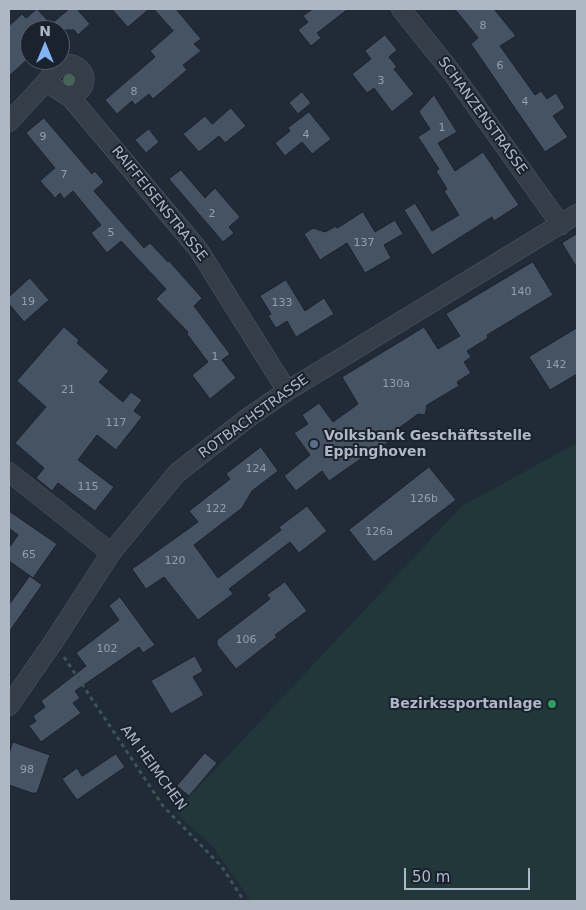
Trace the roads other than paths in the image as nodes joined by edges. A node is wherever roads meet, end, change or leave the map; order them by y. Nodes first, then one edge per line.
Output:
1 (401, 9) edge
2 (46, 82) junction
3 (71, 98) junction
4 (9, 122) edge
5 (577, 214) edge
6 (561, 225) junction
7 (287, 391) junction
8 (9, 472) edge
9 (111, 553) junction
10 (9, 706) edge

1 - 6 street, SCHANZENSTRASSE
2 - 3 street, RAIFFEISENSTRASSE
2 - 3 street
2 - 4 street
3 - 7 street, RAIFFEISENSTRASSE
5 - 6 street, ROTBACHSTRASSE
6 - 7 street, ROTBACHSTRASSE
7 - 9 street, ROTBACHSTRASSE
8 - 9 street
9 - 10 street, ROTBACHSTRASSE

